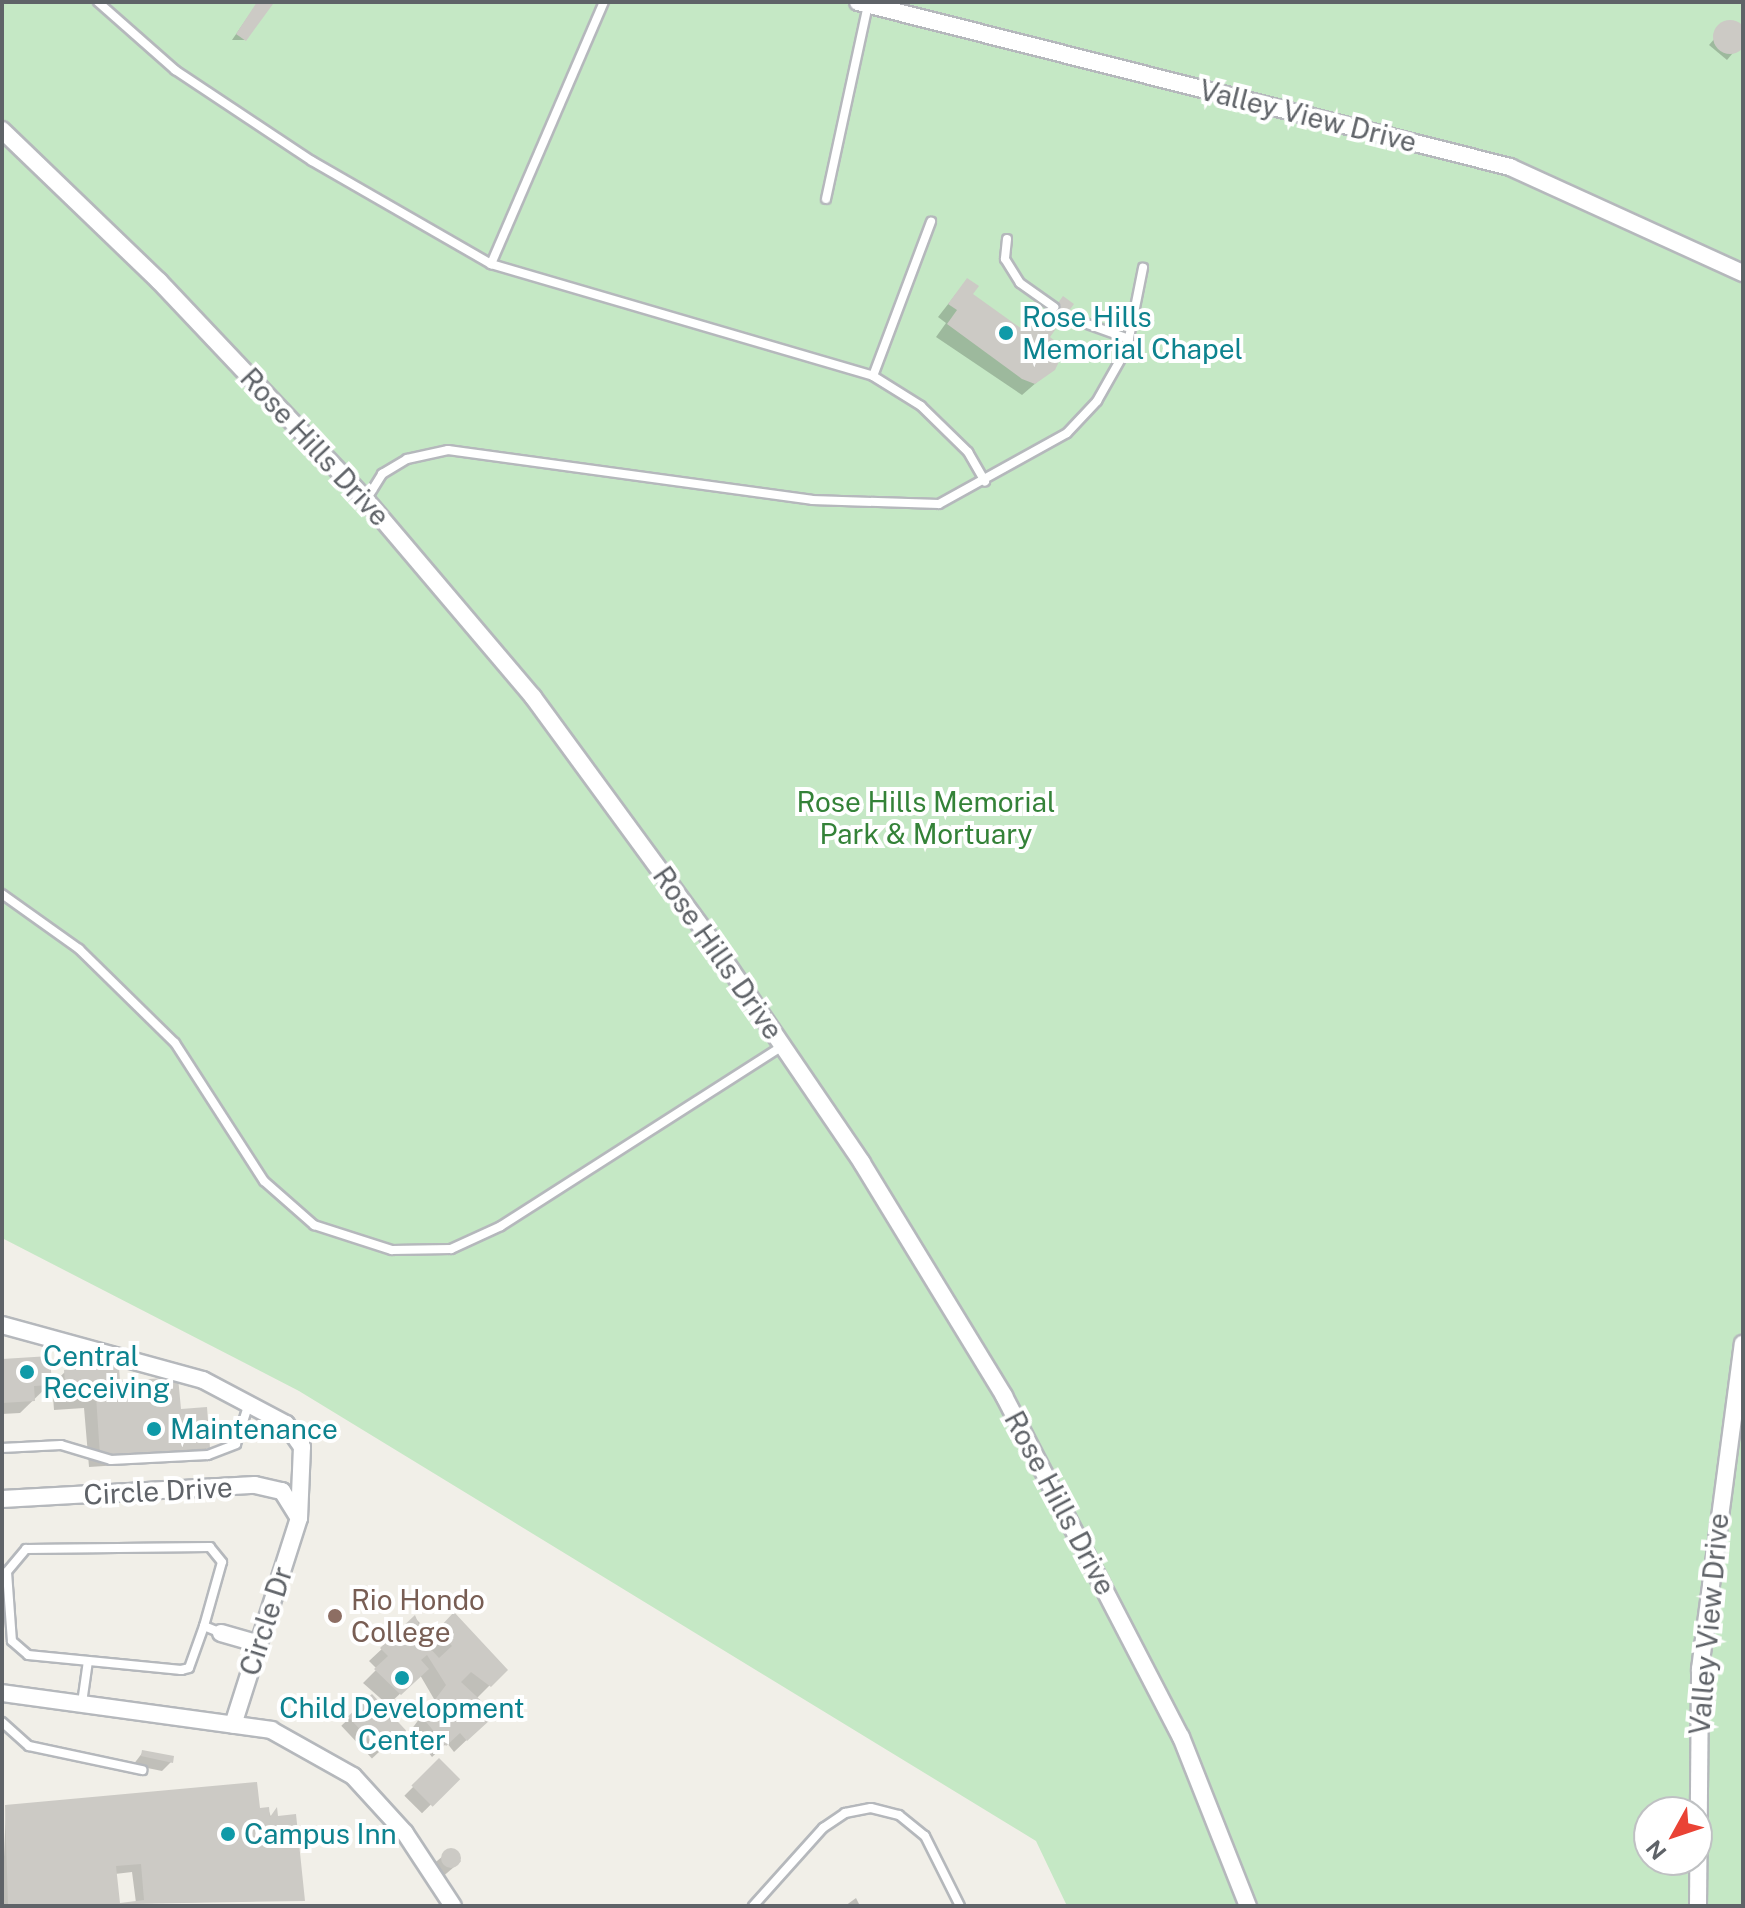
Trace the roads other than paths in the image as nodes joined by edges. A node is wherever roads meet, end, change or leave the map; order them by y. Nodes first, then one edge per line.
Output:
1 (98, 2) edge
2 (604, 2) edge
3 (863, 3) edge
4 (2, 130) edge
5 (826, 199) dead end
6 (931, 222) dead end
7 (1007, 239) dead end
8 (491, 264) junction
9 (1143, 268) dead end
10 (1743, 273) edge
11 (1054, 307) dead end
12 (1065, 316) dead end
13 (1129, 339) junction
14 (873, 376) junction
15 (985, 482) junction
16 (366, 500) junction
17 (2, 894) edge
18 (784, 1046) junction
19 (2, 1325) edge
20 (1743, 1344) edge
21 (249, 1403) junction
22 (2, 1448) edge
23 (2, 1499) edge
24 (299, 1518) junction
25 (204, 1626) junction
26 (221, 1633) joint
27 (259, 1644) junction
28 (88, 1661) junction
29 (2, 1693) edge
30 (82, 1704) junction
31 (2, 1722) edge
32 (233, 1725) junction
33 (142, 1770) dead end
34 (453, 1906) edge
35 (753, 1906) edge
36 (960, 1906) edge
37 (1248, 1906) edge
38 (1698, 1906) edge

1 - 8 lane
2 - 8 lane
3 - 5 lane
3 - 10 street, Valley View Drive
4 - 16 street, Rose Hills Drive
6 - 14 lane
7 - 11 lane
8 - 14 lane
9 - 13 lane
12 - 13 lane
13 - 15 lane
14 - 15 lane
15 - 16 lane
16 - 18 street, Rose Hills Drive
17 - 18 lane
18 - 37 street, Rose Hills Drive
19 - 21 street, Circle Dr
20 - 38 street, Valley View Drive
21 - 22 lane
21 - 24 street, Circle Dr
23 - 24 street, Circle Drive
24 - 27 street, Circle Dr
25 - 26 lane
25 - 28 lane
25 - 28 lane
26 - 27 street
27 - 32 street, Circle Dr
28 - 30 lane
29 - 30 street
30 - 32 street
31 - 33 lane
32 - 34 street
35 - 36 lane

